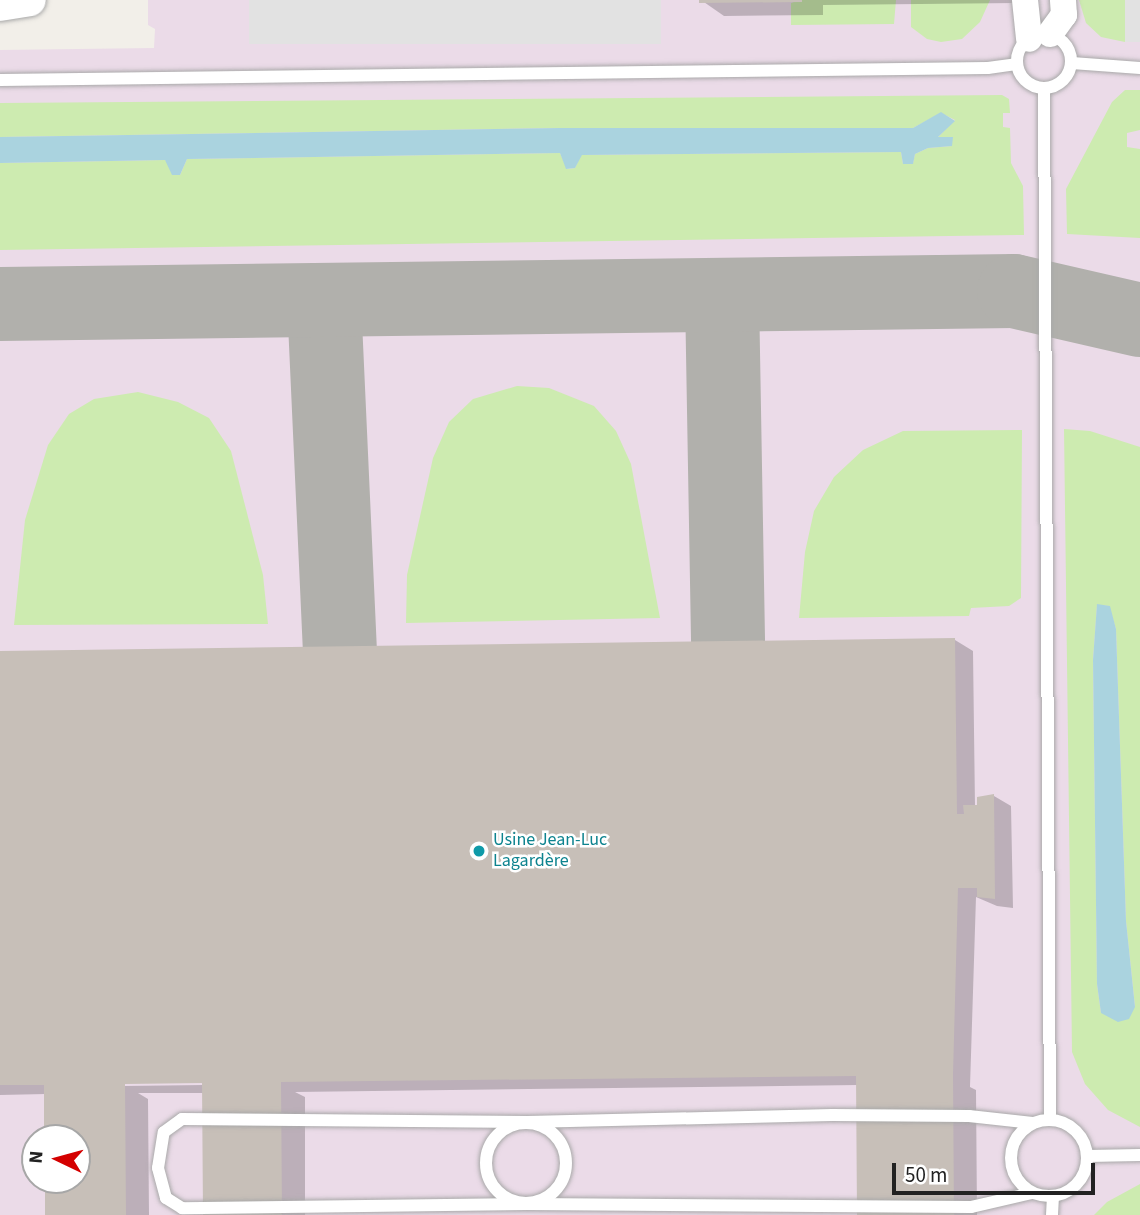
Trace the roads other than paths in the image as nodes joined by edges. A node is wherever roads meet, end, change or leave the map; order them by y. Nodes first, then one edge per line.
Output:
1 (30, 0) edge
2 (1025, 0) edge
3 (1063, 0) edge
4 (0, 5) edge
5 (1039, 37) junction
6 (1072, 63) junction
7 (1017, 64) junction
8 (1140, 68) edge
9 (0, 80) edge
10 (1044, 88) junction
11 (1050, 1120) junction
12 (527, 1122) junction
13 (1033, 1124) junction
14 (1140, 1155) edge
15 (1088, 1156) junction
16 (1032, 1193) junction
17 (1053, 1197) junction
18 (527, 1204) junction
19 (1052, 1215) edge

1 - 4 street
2 - 5 street
3 - 5 street
5 - 6 lane
5 - 7 lane
6 - 8 lane
6 - 10 lane
7 - 9 lane
7 - 10 lane
10 - 11 lane
11 - 13 lane
11 - 15 lane
12 - 13 lane
12 - 18 lane
12 - 18 lane
12 - 18 lane
13 - 16 lane
14 - 15 lane
15 - 17 lane
16 - 17 lane
16 - 18 lane
17 - 19 lane

